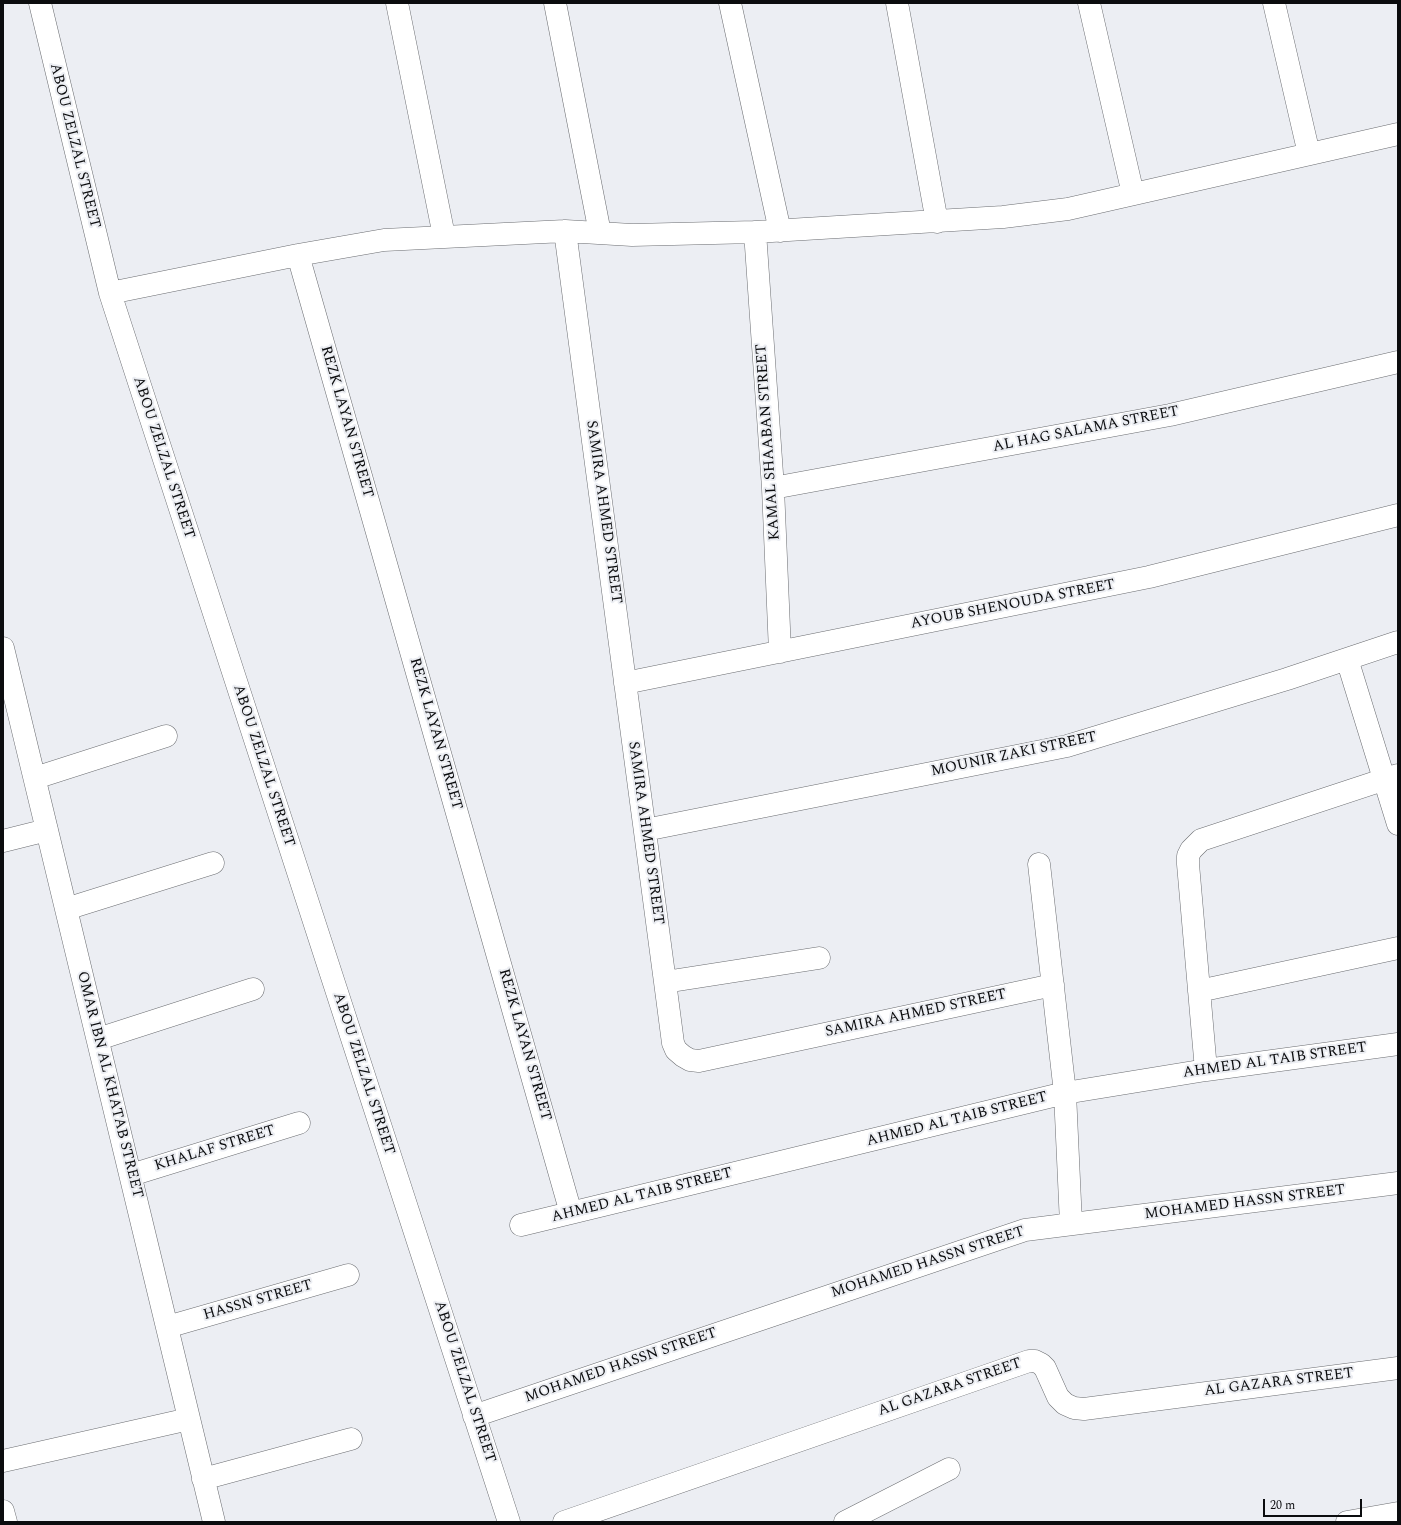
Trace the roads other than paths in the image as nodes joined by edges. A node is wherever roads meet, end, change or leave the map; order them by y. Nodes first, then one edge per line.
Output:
1 (40, 3) edge
2 (397, 3) edge
3 (555, 3) edge
4 (730, 3) edge
5 (897, 3) edge
6 (1089, 3) edge
7 (1274, 3) edge
8 (1398, 134) edge
9 (1309, 154) junction
10 (1133, 194) junction
11 (937, 222) junction
12 (565, 231) junction
13 (780, 231) junction
14 (755, 232) junction
15 (600, 233) junction
16 (444, 236) junction
17 (298, 255) junction
18 (110, 293) junction
19 (1398, 362) edge
20 (773, 488) junction
21 (1398, 514) edge
22 (1398, 642) edge
23 (3, 648) edge
24 (780, 652) junction
25 (1347, 659) junction
26 (625, 683) junction
27 (166, 736) dead end
28 (1391, 777) edge
29 (35, 778) junction
30 (1398, 824) edge
31 (47, 830) junction
32 (645, 830) junction
33 (3, 841) edge
34 (213, 863) dead end
35 (1039, 864) dead end
36 (66, 909) junction
37 (1398, 948) edge
38 (819, 958) dead end
39 (665, 982) junction
40 (1053, 985) junction
41 (253, 989) dead end
42 (1199, 991) junction
43 (98, 1039) junction
44 (1398, 1044) edge
45 (1206, 1070) junction
46 (1065, 1094) junction
47 (299, 1123) dead end
48 (131, 1175) junction
49 (1398, 1184) edge
50 (572, 1213) junction
51 (1071, 1224) junction
52 (521, 1225) dead end
53 (348, 1276) dead end
54 (167, 1327) junction
55 (1398, 1368) edge
56 (474, 1416) junction
57 (189, 1419) junction
58 (351, 1439) dead end
59 (3, 1461) edge
60 (949, 1469) dead end
61 (203, 1479) junction
62 (3, 1511) edge
63 (1398, 1513) edge
64 (569, 1521) edge
65 (6, 1522) edge
66 (214, 1522) edge
67 (509, 1522) edge
68 (845, 1522) edge
69 (1347, 1522) edge

1 - 18 street, ABOU ZELZAL STREET
2 - 16 street
3 - 15 street
4 - 13 street
5 - 11 street
6 - 10 street
7 - 9 street
8 - 9 street
9 - 10 street
10 - 11 street
11 - 13 street
12 - 15 street
12 - 16 street
12 - 26 street, SAMIRA AHMED STREET
13 - 14 street
14 - 15 street
14 - 20 street, KAMAL SHAABAN STREET
16 - 17 street
17 - 18 street
17 - 50 street, REZK LAYAN STREET
18 - 56 street, ABOU ZELZAL STREET
19 - 20 street, AL HAG SALAMA STREET
20 - 24 street, KAMAL SHAABAN STREET
21 - 24 street, AYOUB SHENOUDA STREET
22 - 25 street, MOUNIR ZAKI STREET
23 - 29 street, OMAR IBN AL KHATAB STREET
24 - 26 street, AYOUB SHENOUDA STREET
25 - 28 street
25 - 32 street, MOUNIR ZAKI STREET
26 - 32 street, SAMIRA AHMED STREET
27 - 29 street
28 - 30 street
28 - 42 street
29 - 31 street, OMAR IBN AL KHATAB STREET
31 - 33 street
31 - 36 street, OMAR IBN AL KHATAB STREET
32 - 39 street, SAMIRA AHMED STREET
34 - 36 street
35 - 40 street
36 - 43 street, OMAR IBN AL KHATAB STREET
37 - 42 street
38 - 39 street
39 - 40 street, SAMIRA AHMED STREET
40 - 46 street
41 - 43 street
42 - 45 street
43 - 48 street, OMAR IBN AL KHATAB STREET
44 - 45 street, AHMED AL TAIB STREET
45 - 46 street, AHMED AL TAIB STREET
46 - 50 street, AHMED AL TAIB STREET
46 - 51 street
47 - 48 street, KHALAF STREET
48 - 54 street, OMAR IBN AL KHATAB STREET
49 - 51 street, MOHAMED HASSN STREET
50 - 52 street, AHMED AL TAIB STREET
51 - 56 street, MOHAMED HASSN STREET
53 - 54 street, HASSN STREET
54 - 57 street, OMAR IBN AL KHATAB STREET
55 - 64 street, AL GAZARA STREET
56 - 67 street, ABOU ZELZAL STREET
57 - 59 street
57 - 61 street, OMAR IBN AL KHATAB STREET
58 - 61 street
60 - 68 street
61 - 66 street, OMAR IBN AL KHATAB STREET
62 - 65 street
63 - 69 street

